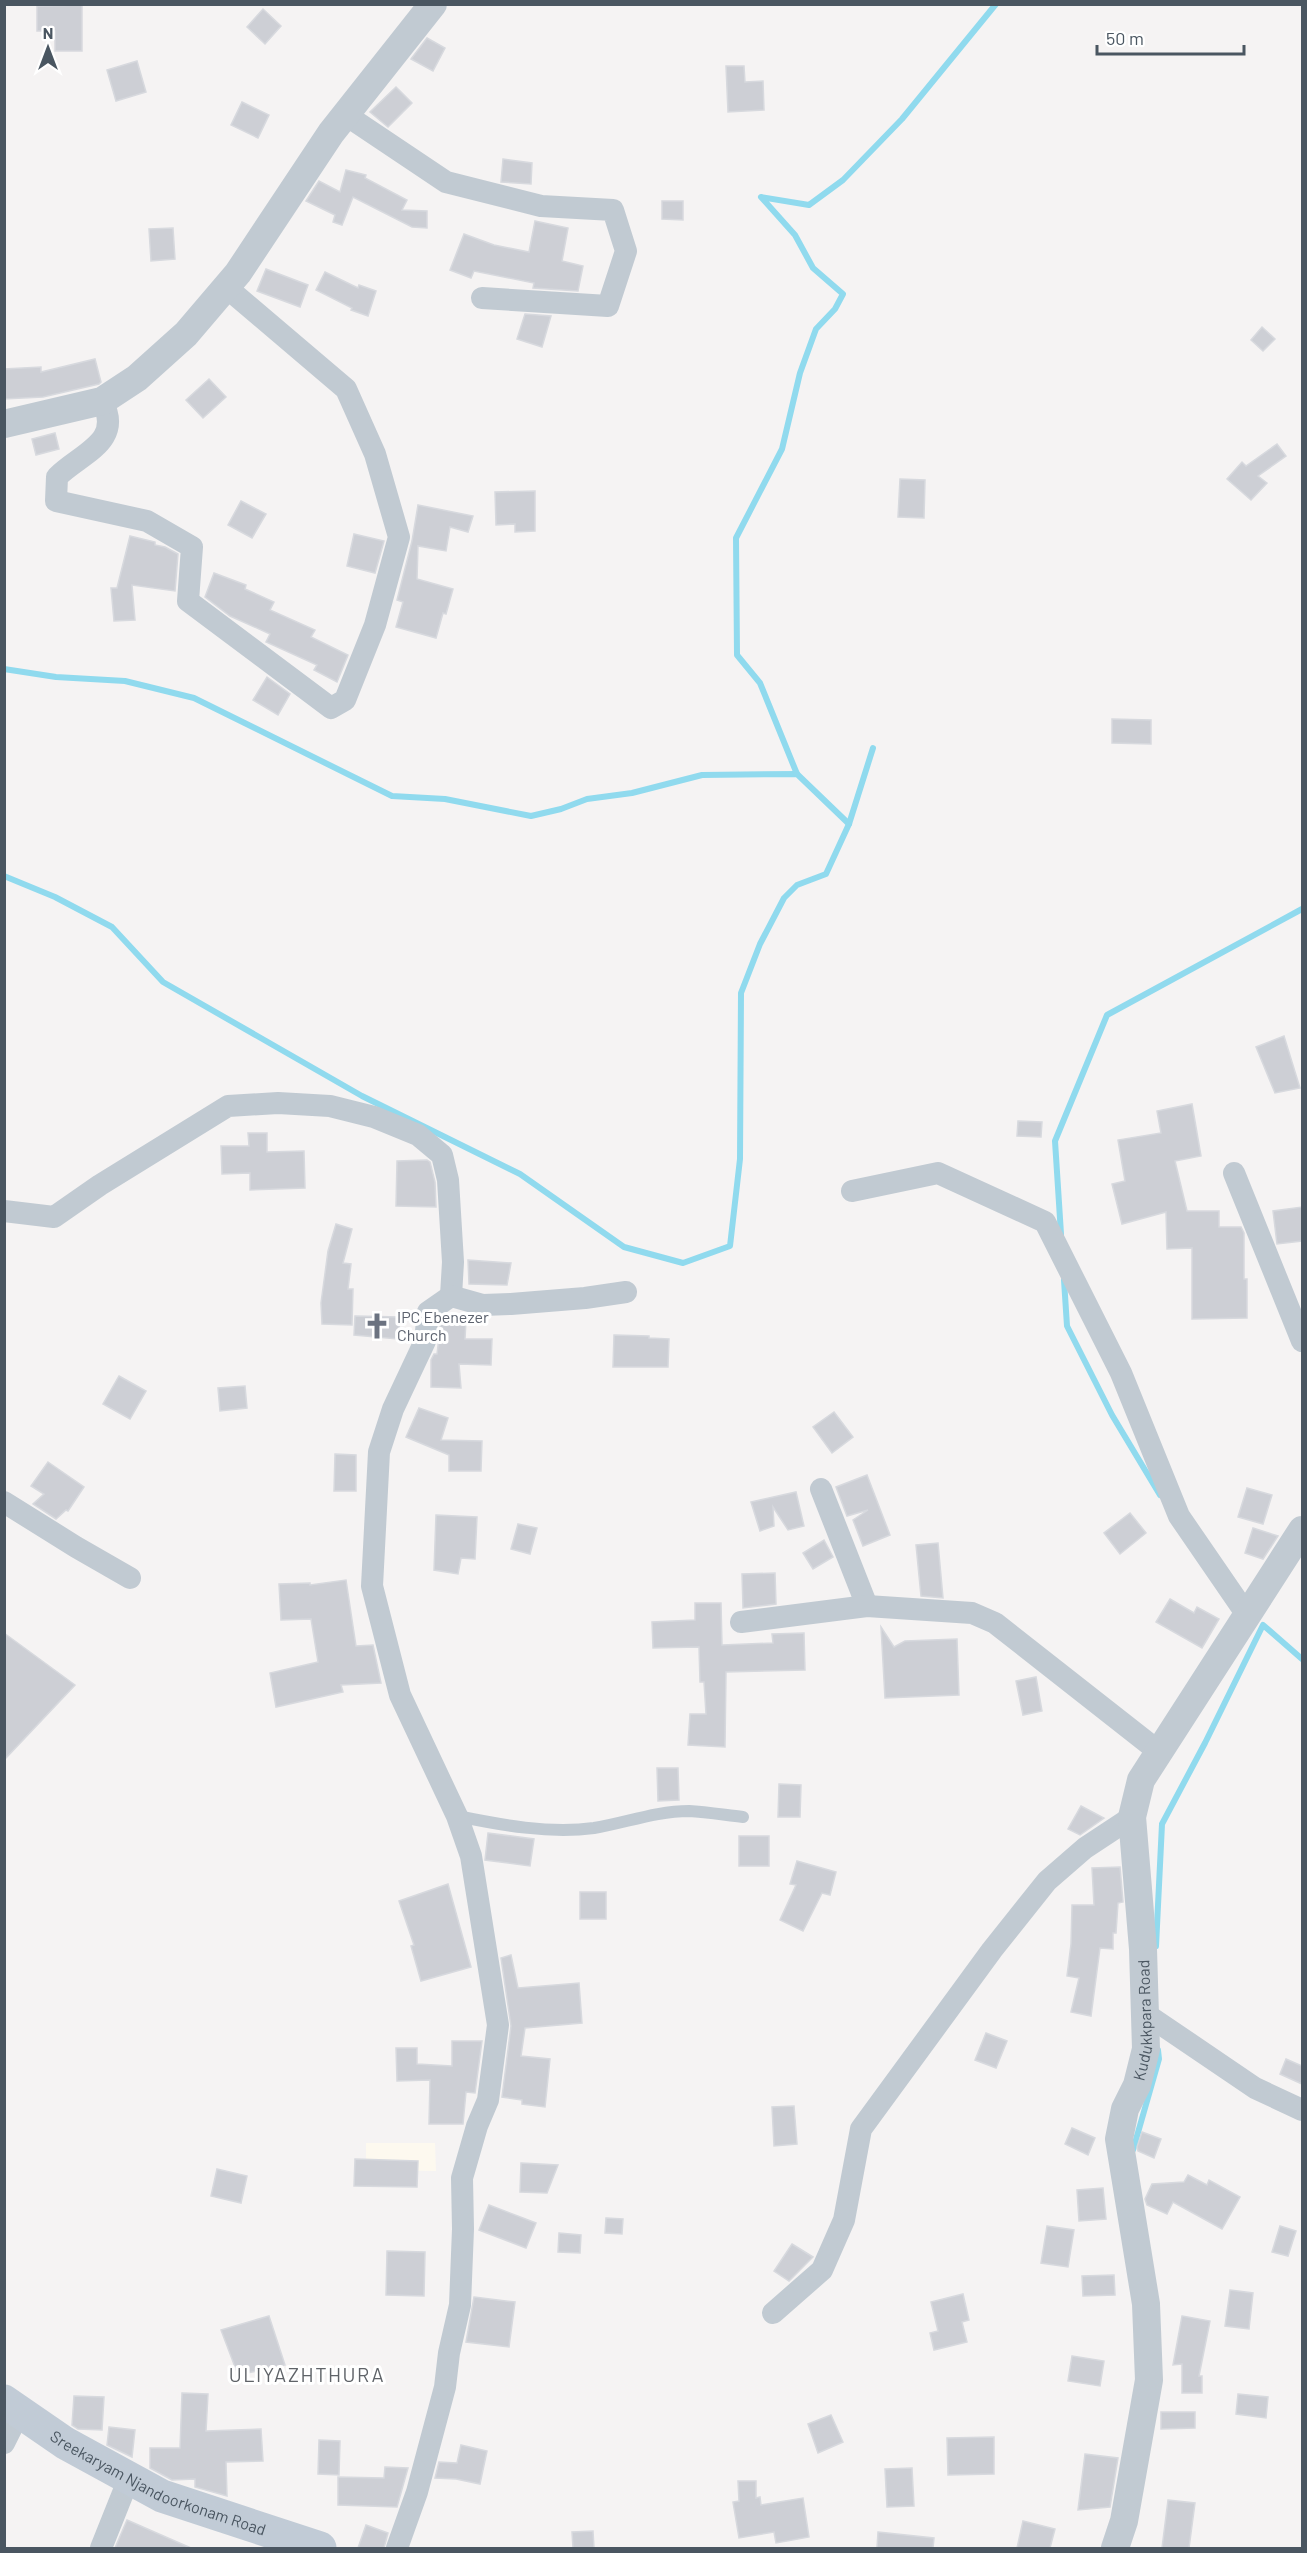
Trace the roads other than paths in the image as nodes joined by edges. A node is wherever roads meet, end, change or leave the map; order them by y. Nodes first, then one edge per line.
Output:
1 (433, 4) edge
2 (346, 115) junction
3 (226, 287) junction
4 (482, 298) dead end
5 (102, 401) junction
6 (4, 424) edge
7 (1234, 1173) dead end
8 (852, 1191) dead end
9 (4, 1211) edge
10 (626, 1292) dead end
11 (451, 1296) junction
12 (1302, 1341) edge
13 (821, 1489) dead end
14 (4, 1502) edge
15 (1302, 1530) edge
16 (130, 1578) dead end
17 (867, 1606) junction
18 (1247, 1616) junction
19 (741, 1622) dead end
20 (1158, 1751) junction
21 (457, 1816) junction
22 (743, 1817) dead end
23 (1132, 1817) junction
24 (1146, 2014) junction
25 (1302, 2110) edge
26 (773, 2313) dead end
27 (12, 2407) edge
28 (4, 2443) edge
29 (129, 2478) junction
30 (101, 2548) edge
31 (320, 2548) edge
32 (397, 2548) edge
33 (1115, 2548) edge

1 - 2 street
2 - 3 street
2 - 4 street
3 - 5 street
3 - 5 street
5 - 6 street
7 - 12 street
8 - 18 street
9 - 11 street
10 - 11 street
11 - 21 street
13 - 17 street
14 - 16 street
15 - 18 street, Kudukkpara Road
17 - 19 street
17 - 20 street
18 - 20 street, Kudukkpara Road
20 - 23 street, Kudukkpara Road
21 - 22 lane
21 - 32 street
23 - 24 street, Kudukkpara Road
23 - 26 street
24 - 25 street
24 - 33 street, Kudukkpara Road
27 - 28 street
27 - 29 main road, Sreekaryam Njandoorkonam Road
29 - 30 street
29 - 31 main road, Sreekaryam Njandoorkonam Road

